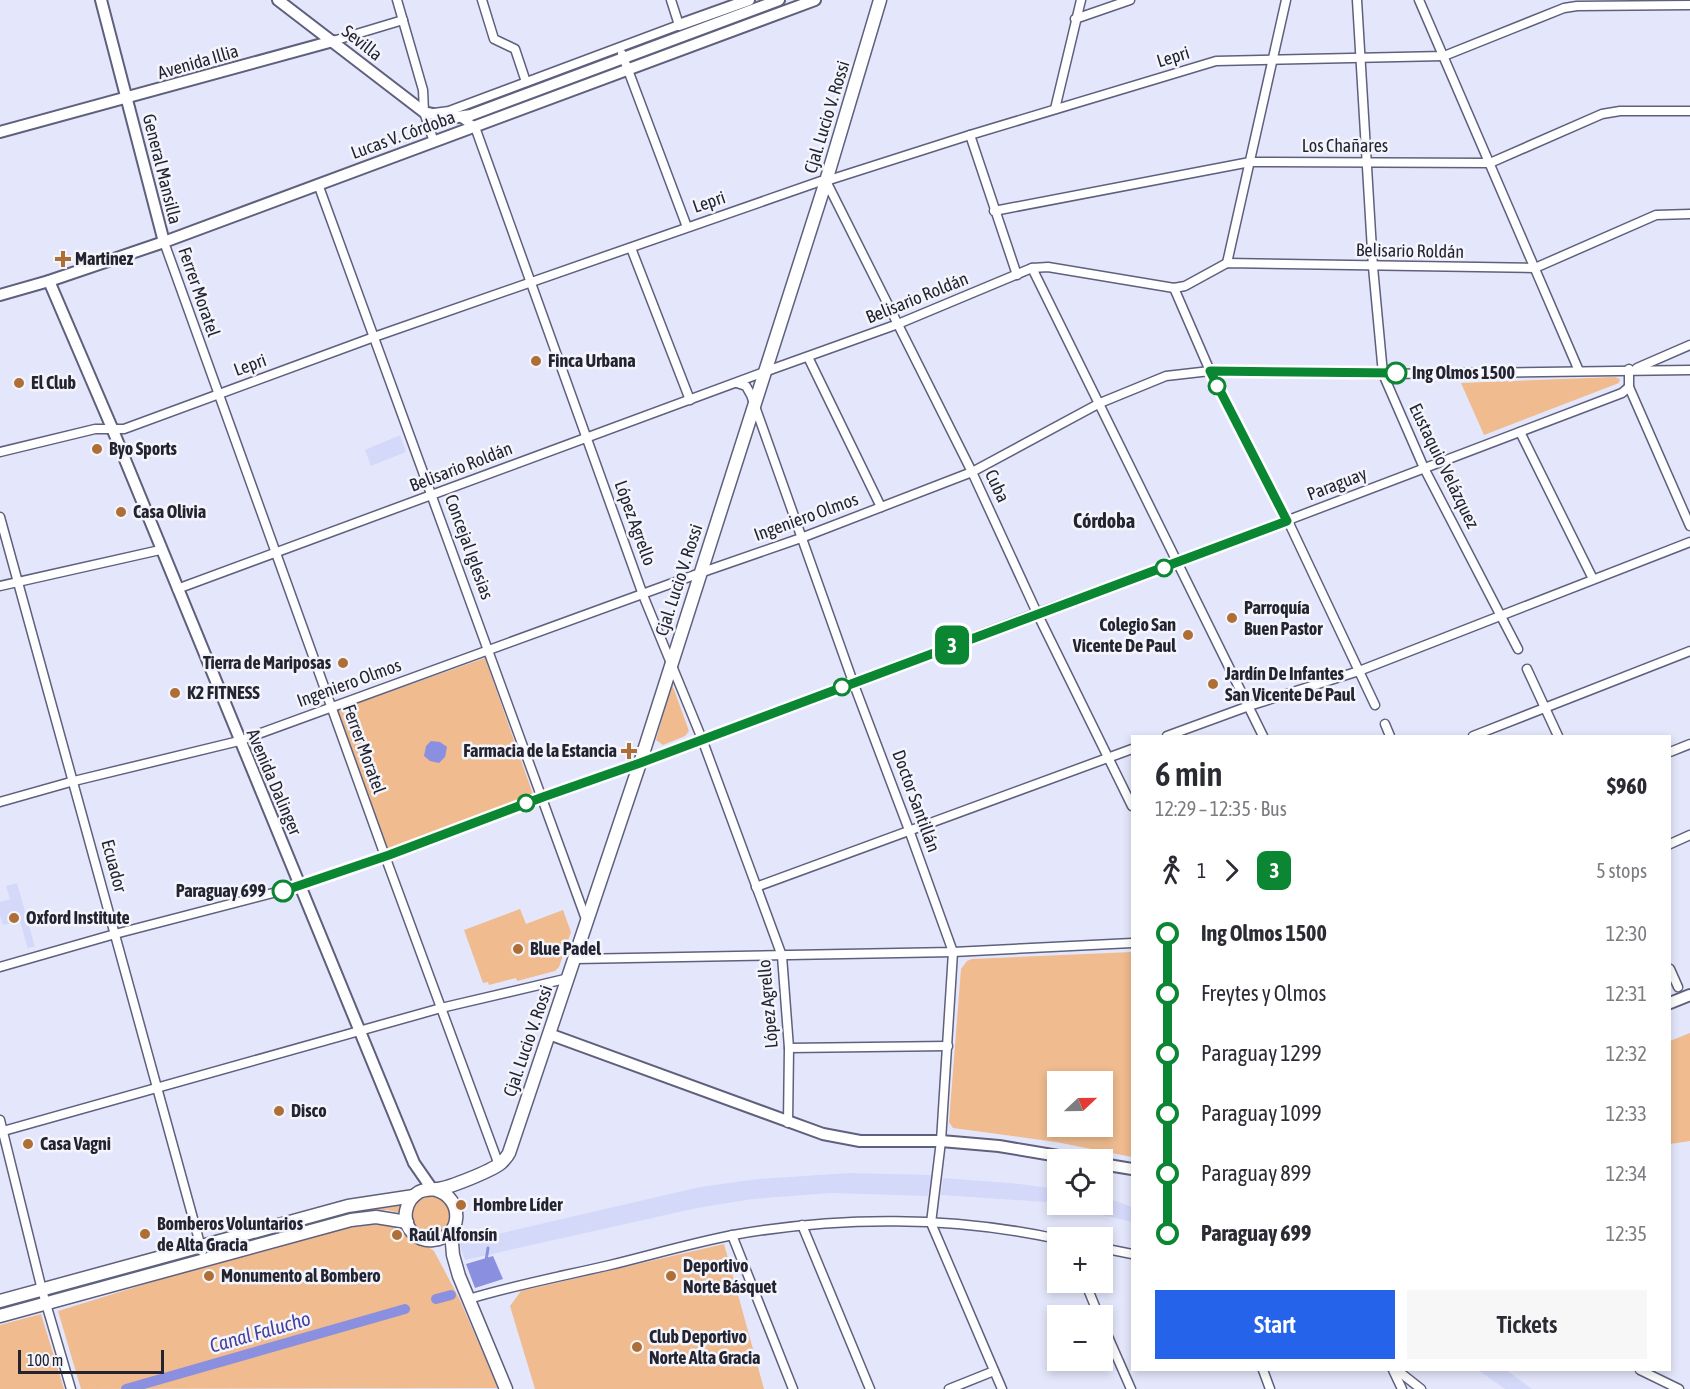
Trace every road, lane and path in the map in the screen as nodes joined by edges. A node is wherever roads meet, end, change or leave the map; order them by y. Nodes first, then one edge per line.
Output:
1 (102, 0) edge
2 (278, 0) edge
3 (397, 0) edge
4 (482, 0) edge
5 (671, 0) edge
6 (749, 0) edge
7 (778, 0) edge
8 (815, 0) edge
9 (880, 0) edge
10 (1081, 0) edge
11 (1130, 0) edge
12 (1286, 0) edge
13 (1357, 0) edge
14 (1419, 0) edge
15 (1690, 5) edge
16 (1076, 19) junction
17 (403, 20) junction
18 (680, 25) junction
19 (333, 41) junction
20 (621, 53) junction
21 (1444, 56) junction
22 (1360, 58) junction
23 (1274, 60) junction
24 (627, 69) junction
25 (526, 82) junction
26 (127, 99) junction
27 (1055, 109) junction
28 (1690, 111) edge
29 (424, 112) junction
30 (460, 117) junction
31 (476, 127) junction
32 (0, 132) edge
33 (970, 135) junction
34 (434, 142) junction
35 (1250, 162) junction
36 (1367, 162) junction
37 (1490, 163) junction
38 (826, 181) junction
39 (318, 184) junction
40 (994, 211) junction
41 (1690, 214) edge
42 (687, 227) junction
43 (164, 242) junction
44 (631, 248) junction
45 (1227, 263) junction
46 (1373, 267) junction
47 (1032, 268) junction
48 (1535, 268) junction
49 (1017, 275) junction
50 (49, 281) junction
51 (531, 282) junction
52 (1174, 288) junction
53 (0, 295) edge
54 (898, 324) junction
55 (374, 337) junction
56 (1690, 345) edge
57 (808, 357) junction
58 (1632, 369) junction
59 (1579, 370) junction
60 (1690, 370) edge
61 (767, 371) junction
62 (1210, 371) junction
63 (1383, 374) junction
64 (737, 383) junction
65 (1629, 387) junction
66 (218, 394) junction
67 (690, 400) junction
68 (1100, 403) junction
69 (755, 406) junction
70 (112, 428) junction
71 (1520, 432) junction
72 (586, 437) junction
73 (0, 452) edge
74 (1424, 468) junction
75 (972, 472) junction
76 (433, 495) junction
77 (881, 507) junction
78 (0, 517) edge
79 (1287, 521) junction
80 (1690, 526) edge
81 (801, 538) junction
82 (1690, 542) edge
83 (160, 550) junction
84 (275, 554) junction
85 (1178, 562) junction
86 (700, 573) junction
87 (1593, 579) junction
88 (18, 582) junction
89 (0, 586) edge
90 (177, 589) junction
91 (643, 595) junction
92 (1037, 613) junction
93 (1501, 615) junction
94 (1518, 649) dead end
95 (488, 650) junction
96 (1690, 651) edge
97 (671, 663) junction
98 (1527, 669) dead end
99 (1359, 671) junction
100 (853, 682) junction
101 (1375, 705) dead end
102 (331, 706) junction
103 (1249, 706) junction
104 (1545, 708) junction
105 (1384, 724) dead end
106 (1170, 735) edge
107 (1263, 735) edge
108 (1390, 735) edge
109 (1476, 735) edge
110 (1558, 735) edge
111 (702, 740) junction
112 (239, 741) junction
113 (1690, 744) edge
114 (1131, 749) edge
115 (1671, 752) edge
116 (1110, 758) junction
117 (640, 763) junction
118 (74, 781) junction
119 (543, 797) junction
120 (0, 802) edge
121 (1131, 804) edge
122 (909, 830) junction
123 (1690, 835) edge
124 (1671, 843) edge
125 (385, 856) junction
126 (300, 886) junction
127 (756, 887) junction
128 (587, 922) junction
129 (115, 934) junction
130 (1131, 943) edge
131 (953, 952) junction
132 (782, 956) junction
133 (575, 959) junction
134 (0, 967) edge
135 (1671, 971) edge
136 (569, 978) junction
137 (1678, 987) dead end
138 (1690, 995) edge
139 (1671, 1003) edge
140 (441, 1008) junction
141 (358, 1031) junction
142 (549, 1034) junction
143 (948, 1046) junction
144 (789, 1048) junction
145 (157, 1089) junction
146 (0, 1120) edge
147 (788, 1123) junction
148 (2, 1132) edge
149 (941, 1141) junction
150 (1047, 1154) edge
151 (414, 1163) junction
152 (499, 1165) junction
153 (1113, 1166) edge
154 (1131, 1169) edge
155 (486, 1171) junction
156 (434, 1189) junction
157 (415, 1195) junction
158 (454, 1204) junction
159 (407, 1222) junction
160 (931, 1223) junction
161 (802, 1225) junction
162 (451, 1231) junction
163 (732, 1235) junction
164 (1047, 1236) edge
165 (434, 1240) junction
166 (200, 1245) junction
167 (1113, 1250) edge
168 (1131, 1254) edge
169 (204, 1259) junction
170 (150, 1260) junction
171 (154, 1273) junction
172 (459, 1276) junction
173 (42, 1290) junction
174 (469, 1299) junction
175 (0, 1301) edge
176 (46, 1304) junction
177 (0, 1316) edge
178 (1113, 1348) edge
179 (994, 1371) junction
180 (1263, 1371) edge
181 (1395, 1371) edge
182 (1396, 1371) edge
183 (1642, 1371) edge
184 (71, 1389) edge
185 (506, 1389) edge
186 (793, 1389) edge
187 (870, 1389) edge
188 (949, 1389) edge
189 (1002, 1389) edge
190 (1131, 1389) edge
191 (1270, 1389) edge
192 (1401, 1389) edge
193 (1421, 1389) edge
194 (1679, 1389) edge

1 - 26 street, General Mansilla
2 - 19 street, Sevilla
3 - 17 street
4 - 25 street
5 - 18 street
6 - 18 street
7 - 20 street, Lucas V. Córdoba
8 - 24 street, Lucas V. Córdoba
9 - 38 main road, Cjal. Lucio V. Rossi
10 - 16 street
11 - 16 street
12 - 23 street
13 - 22 street, Eustaquio Velázquez
14 - 21 street
15 - 21 street
16 - 27 street
17 - 19 street, Avenida Illia
17 - 29 street
18 - 20 street
19 - 26 street, Avenida Illia
19 - 29 street, Sevilla
20 - 24 street
20 - 25 street
20 - 30 street, Lucas V. Córdoba
21 - 22 street, Lepri
21 - 37 street
22 - 23 street, Lepri
22 - 36 street, Eustaquio Velázquez
23 - 27 street, Lepri
23 - 35 street
24 - 31 street, Lucas V. Córdoba
24 - 42 street
25 - 29 street
26 - 32 street, Avenida Illia
26 - 43 street, General Mansilla
27 - 33 street, Lepri
28 - 37 street, Los Chañares
29 - 30 street, Lucas V. Córdoba
29 - 34 street
30 - 31 street
31 - 34 street, Lucas V. Córdoba
31 - 51 street, López Agrello
33 - 38 street, Lepri
33 - 40 street
34 - 39 street, Lucas V. Córdoba
35 - 36 street, Los Chañares
35 - 40 street, Los Chañares
35 - 45 street
36 - 37 street, Los Chañares
36 - 46 street, Eustaquio Velázquez
37 - 48 street
38 - 42 street, Lepri
38 - 54 street, Cuba
38 - 61 main road, Cjal. Lucio V. Rossi
39 - 43 street, Lucas V. Córdoba
39 - 55 street, Concejal Iglesias
40 - 49 street
41 - 48 street, Belisario Roldán
42 - 44 street, Lepri
43 - 50 street, Lucas V. Córdoba
43 - 66 street, Ferrer Moratel
44 - 51 street, Lepri
44 - 67 street
45 - 46 street, Belisario Roldán
45 - 52 street
46 - 48 street, Belisario Roldán
46 - 63 street, Eustaquio Velázquez
47 - 49 street, Belisario Roldán
47 - 52 street, Belisario Roldán
47 - 68 street
48 - 59 street
49 - 54 street, Belisario Roldán
50 - 53 street, Lucas V. Córdoba
50 - 70 street, Avenida Dalinger
51 - 55 street, Lepri
51 - 72 street, López Agrello
52 - 62 street
54 - 57 street, Belisario Roldán
54 - 75 street, Cuba
55 - 66 street, Lepri
55 - 76 street, Concejal Iglesias
56 - 58 street
57 - 61 street, Belisario Roldán
57 - 77 street
58 - 59 street, Ingeniero Olmos
58 - 60 street, Ingeniero Olmos
58 - 65 street
59 - 63 street, Ingeniero Olmos
61 - 64 street, Belisario Roldán
61 - 69 main road, Cjal. Lucio V. Rossi
62 - 63 street, Ingeniero Olmos
62 - 68 street, Ingeniero Olmos
62 - 79 street
63 - 74 street, Eustaquio Velázquez
64 - 67 street, Belisario Roldán
64 - 69 street, Doctor Santillán
65 - 71 street, Paraguay
65 - 80 street
66 - 70 street, Lepri
66 - 84 street, Ferrer Moratel
67 - 72 street, Belisario Roldán
68 - 75 street, Ingeniero Olmos
68 - 85 street
69 - 81 street, Doctor Santillán
69 - 86 main road, Cjal. Lucio V. Rossi
70 - 73 street, Lepri
70 - 83 street, Avenida Dalinger
71 - 74 street, Paraguay
71 - 87 street
72 - 76 street, Belisario Roldán
72 - 91 street, López Agrello
74 - 79 street, Paraguay
74 - 93 street, Eustaquio Velázquez
75 - 77 street, Ingeniero Olmos
75 - 92 street, Cuba
76 - 84 street, Belisario Roldán
76 - 95 street, Concejal Iglesias
77 - 81 street, Ingeniero Olmos
78 - 88 street, Ecuador
79 - 85 street, Paraguay
79 - 99 street
81 - 86 street, Ingeniero Olmos
81 - 100 street, Doctor Santillán
82 - 87 street
83 - 88 street
83 - 90 street, Avenida Dalinger
84 - 90 street, Belisario Roldán
84 - 102 street, Ferrer Moratel
85 - 92 street, Paraguay
85 - 103 street
86 - 91 street, Ingeniero Olmos
86 - 97 main road, Cjal. Lucio V. Rossi
87 - 93 street
88 - 89 street
88 - 118 street, Ecuador
90 - 112 street, Avenida Dalinger
91 - 95 street, Ingeniero Olmos
91 - 97 street, López Agrello
92 - 100 street, Paraguay
92 - 116 street, Cuba
93 - 94 street, Eustaquio Velázquez
93 - 99 street
95 - 102 street, Ingeniero Olmos
95 - 119 street, Concejal Iglesias
96 - 104 street
97 - 111 street, López Agrello
97 - 117 main road, Cjal. Lucio V. Rossi
98 - 104 street
99 - 101 street
99 - 103 street
100 - 111 street, Paraguay
100 - 122 street, Doctor Santillán
102 - 112 street, Ingeniero Olmos
102 - 125 street, Ferrer Moratel
103 - 106 street
103 - 107 street
104 - 109 street
104 - 110 street
105 - 108 street
111 - 117 street, Paraguay
111 - 127 street, López Agrello
112 - 118 street, Ingeniero Olmos
112 - 126 street, Avenida Dalinger
113 - 115 street
114 - 116 street
116 - 121 street, Cuba
116 - 122 street
117 - 119 street, Paraguay
117 - 128 main road, Cjal. Lucio V. Rossi
118 - 120 street, Ingeniero Olmos
118 - 129 street, Ecuador
119 - 125 street, Paraguay
119 - 128 street, Concejal Iglesias
122 - 127 street
122 - 131 street, Doctor Santillán
123 - 124 street
125 - 126 street, Paraguay
125 - 140 street, Ferrer Moratel
126 - 129 street, Paraguay
126 - 141 street, Avenida Dalinger
127 - 132 street, López Agrello
128 - 133 main road, Cjal. Lucio V. Rossi
129 - 134 street, Paraguay
129 - 145 street, Ecuador
130 - 131 street
131 - 132 street
131 - 143 street, Doctor Santillán
132 - 133 street
132 - 144 street, López Agrello
133 - 136 main road, Cjal. Lucio V. Rossi
135 - 137 street
136 - 140 street
136 - 142 main road, Cjal. Lucio V. Rossi
138 - 139 street
140 - 141 street
140 - 152 street, Ferrer Moratel
141 - 145 street
141 - 151 street, Avenida Dalinger
142 - 147 street
142 - 152 main road, Cjal. Lucio V. Rossi
143 - 144 street
143 - 149 street, Doctor Santillán
144 - 147 street, López Agrello
145 - 148 street
145 - 166 street, Ecuador
146 - 148 street
147 - 149 street
148 - 173 street
149 - 150 street
149 - 160 street, Doctor Santillán
151 - 156 street, Avenida Dalinger
151 - 157 street, Avenida Dalinger
152 - 155 main road
153 - 154 street
155 - 156 main road
155 - 158 main road
156 - 157 main road
156 - 158 main road
157 - 159 main road
157 - 166 main road
158 - 162 main road
159 - 165 main road
159 - 169 main road
160 - 161 street
160 - 164 street
160 - 179 street
161 - 163 street
161 - 187 street
162 - 165 main road
162 - 172 main road
163 - 174 street
163 - 186 street
165 - 172 main road
166 - 169 street, Ecuador
166 - 170 main road
167 - 168 street
169 - 171 main road
170 - 171 main road
170 - 173 main road
171 - 176 main road
172 - 174 main road
173 - 175 main road
173 - 176 street
174 - 185 main road
176 - 177 main road
176 - 184 street
178 - 190 street
179 - 188 street
179 - 189 street
180 - 191 street
181 - 192 street
182 - 193 street
183 - 194 street

